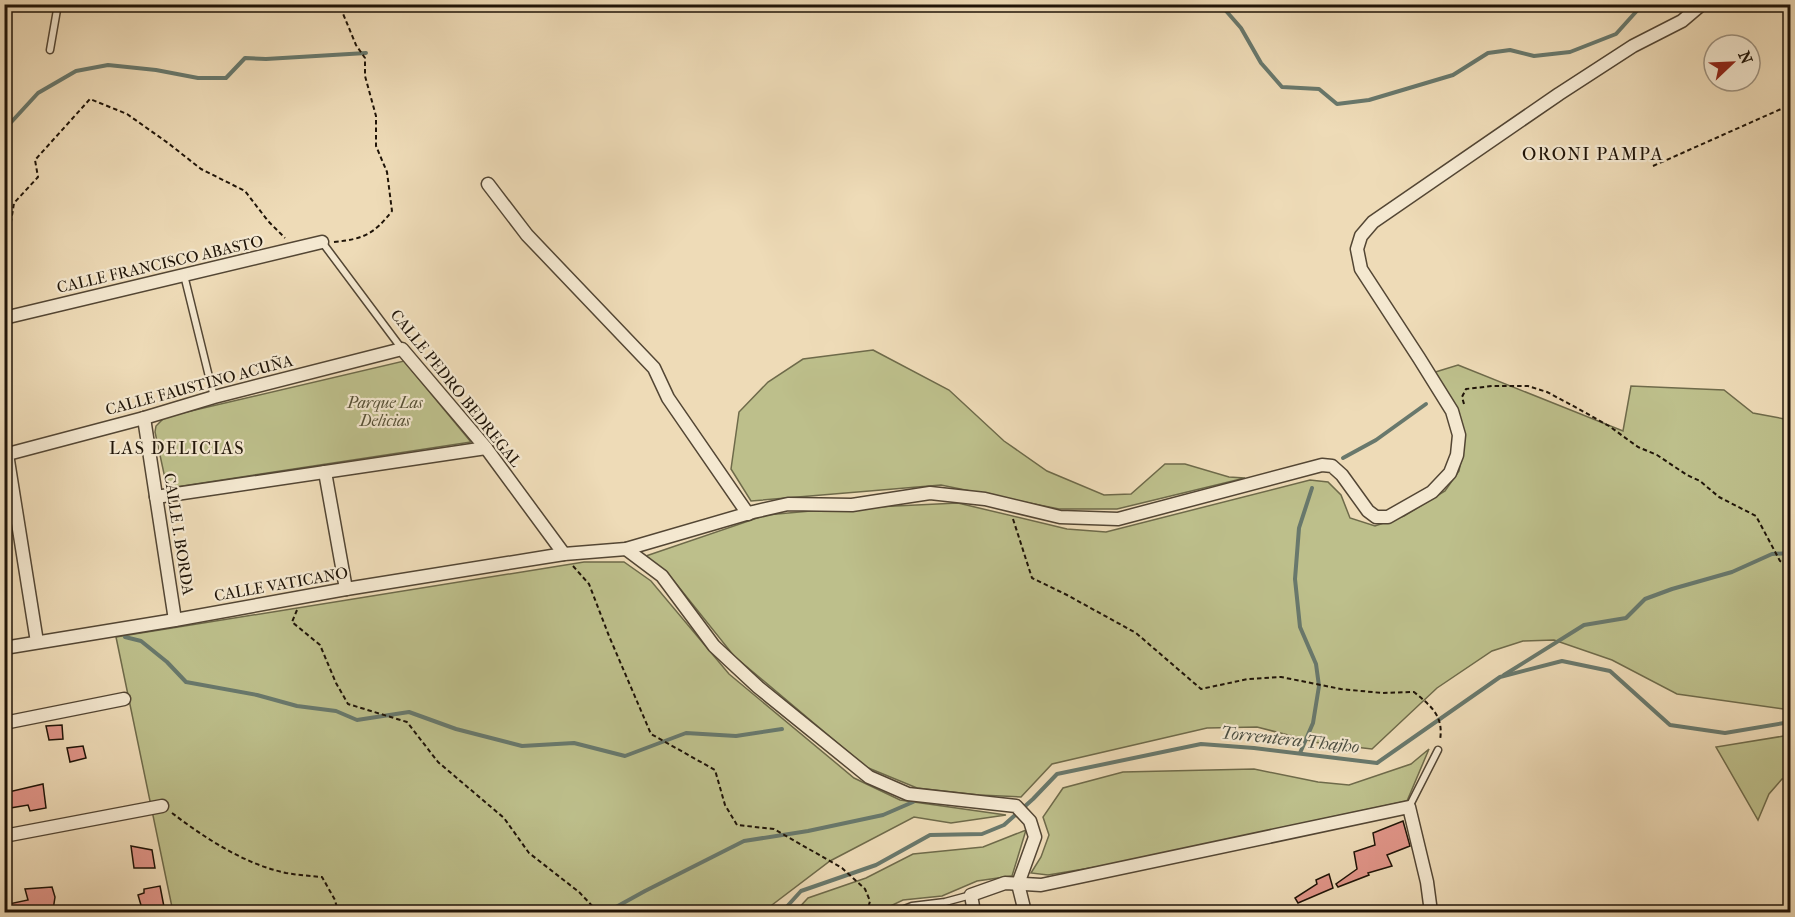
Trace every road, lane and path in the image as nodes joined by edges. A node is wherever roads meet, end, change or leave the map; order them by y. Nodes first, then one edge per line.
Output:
1 (58, 4) edge
2 (339, 4) edge
3 (1702, 4) edge
4 (50, 50) dead end
5 (1791, 105) edge
6 (1653, 165) dead end
7 (488, 184) dead end
8 (4, 236) edge
9 (322, 242) junction
10 (295, 249) junction
11 (184, 275) junction
12 (4, 318) edge
13 (402, 349) junction
14 (214, 397) junction
15 (1465, 405) dead end
16 (144, 418) junction
17 (486, 448) junction
18 (6, 454) edge
19 (325, 472) junction
20 (156, 497) junction
21 (1008, 505) junction
22 (10, 513) edge
23 (748, 514) junction
24 (626, 549) junction
25 (564, 554) junction
26 (1791, 567) edge
27 (346, 589) junction
28 (304, 597) junction
29 (175, 621) junction
30 (37, 642) junction
31 (4, 648) edge
32 (124, 699) dead end
33 (4, 723) edge
34 (1438, 750) joint
35 (162, 806) joint
36 (1409, 807) junction
37 (4, 836) edge
38 (1018, 884) junction
39 (971, 895) junction
40 (338, 912) edge
41 (598, 912) edge
42 (867, 912) edge
43 (897, 912) edge
44 (974, 912) edge
45 (1025, 912) edge
46 (1431, 912) edge

1 - 4 lane
2 - 9 path
3 - 21 street, CALLE VATICANO
5 - 6 path
7 - 23 street
8 - 10 path
9 - 10 street, CALLE FRANCISCO ABASTO
9 - 13 lane, CALLE PEDRO BEDREGAL
10 - 11 street, CALLE FRANCISCO ABASTO
11 - 12 street, CALLE FRANCISCO ABASTO
11 - 14 lane
13 - 14 street, CALLE FAUSTINO ACUÑA
13 - 17 street, CALLE PEDRO BEDREGAL
14 - 16 street, CALLE FAUSTINO ACUÑA
15 - 26 path
16 - 18 street, CALLE FAUSTINO ACUÑA
16 - 20 street, CALLE I. BORDA
17 - 19 street
17 - 25 street, CALLE PEDRO BEDREGAL
18 - 22 street
19 - 20 street
19 - 27 street
20 - 29 street, CALLE I. BORDA
21 - 23 street, CALLE VATICANO
21 - 34 path
22 - 30 street
23 - 24 street, CALLE VATICANO
24 - 25 street, CALLE VATICANO
24 - 38 street
25 - 27 street, CALLE VATICANO
25 - 42 path
27 - 28 street, CALLE VATICANO
28 - 29 street, CALLE VATICANO
28 - 41 path
29 - 30 street, CALLE VATICANO
30 - 31 street, CALLE VATICANO
32 - 33 street
34 - 36 lane
35 - 37 street
35 - 40 path
36 - 38 street
36 - 46 street
38 - 39 street
38 - 45 street
39 - 43 lane
39 - 44 street

